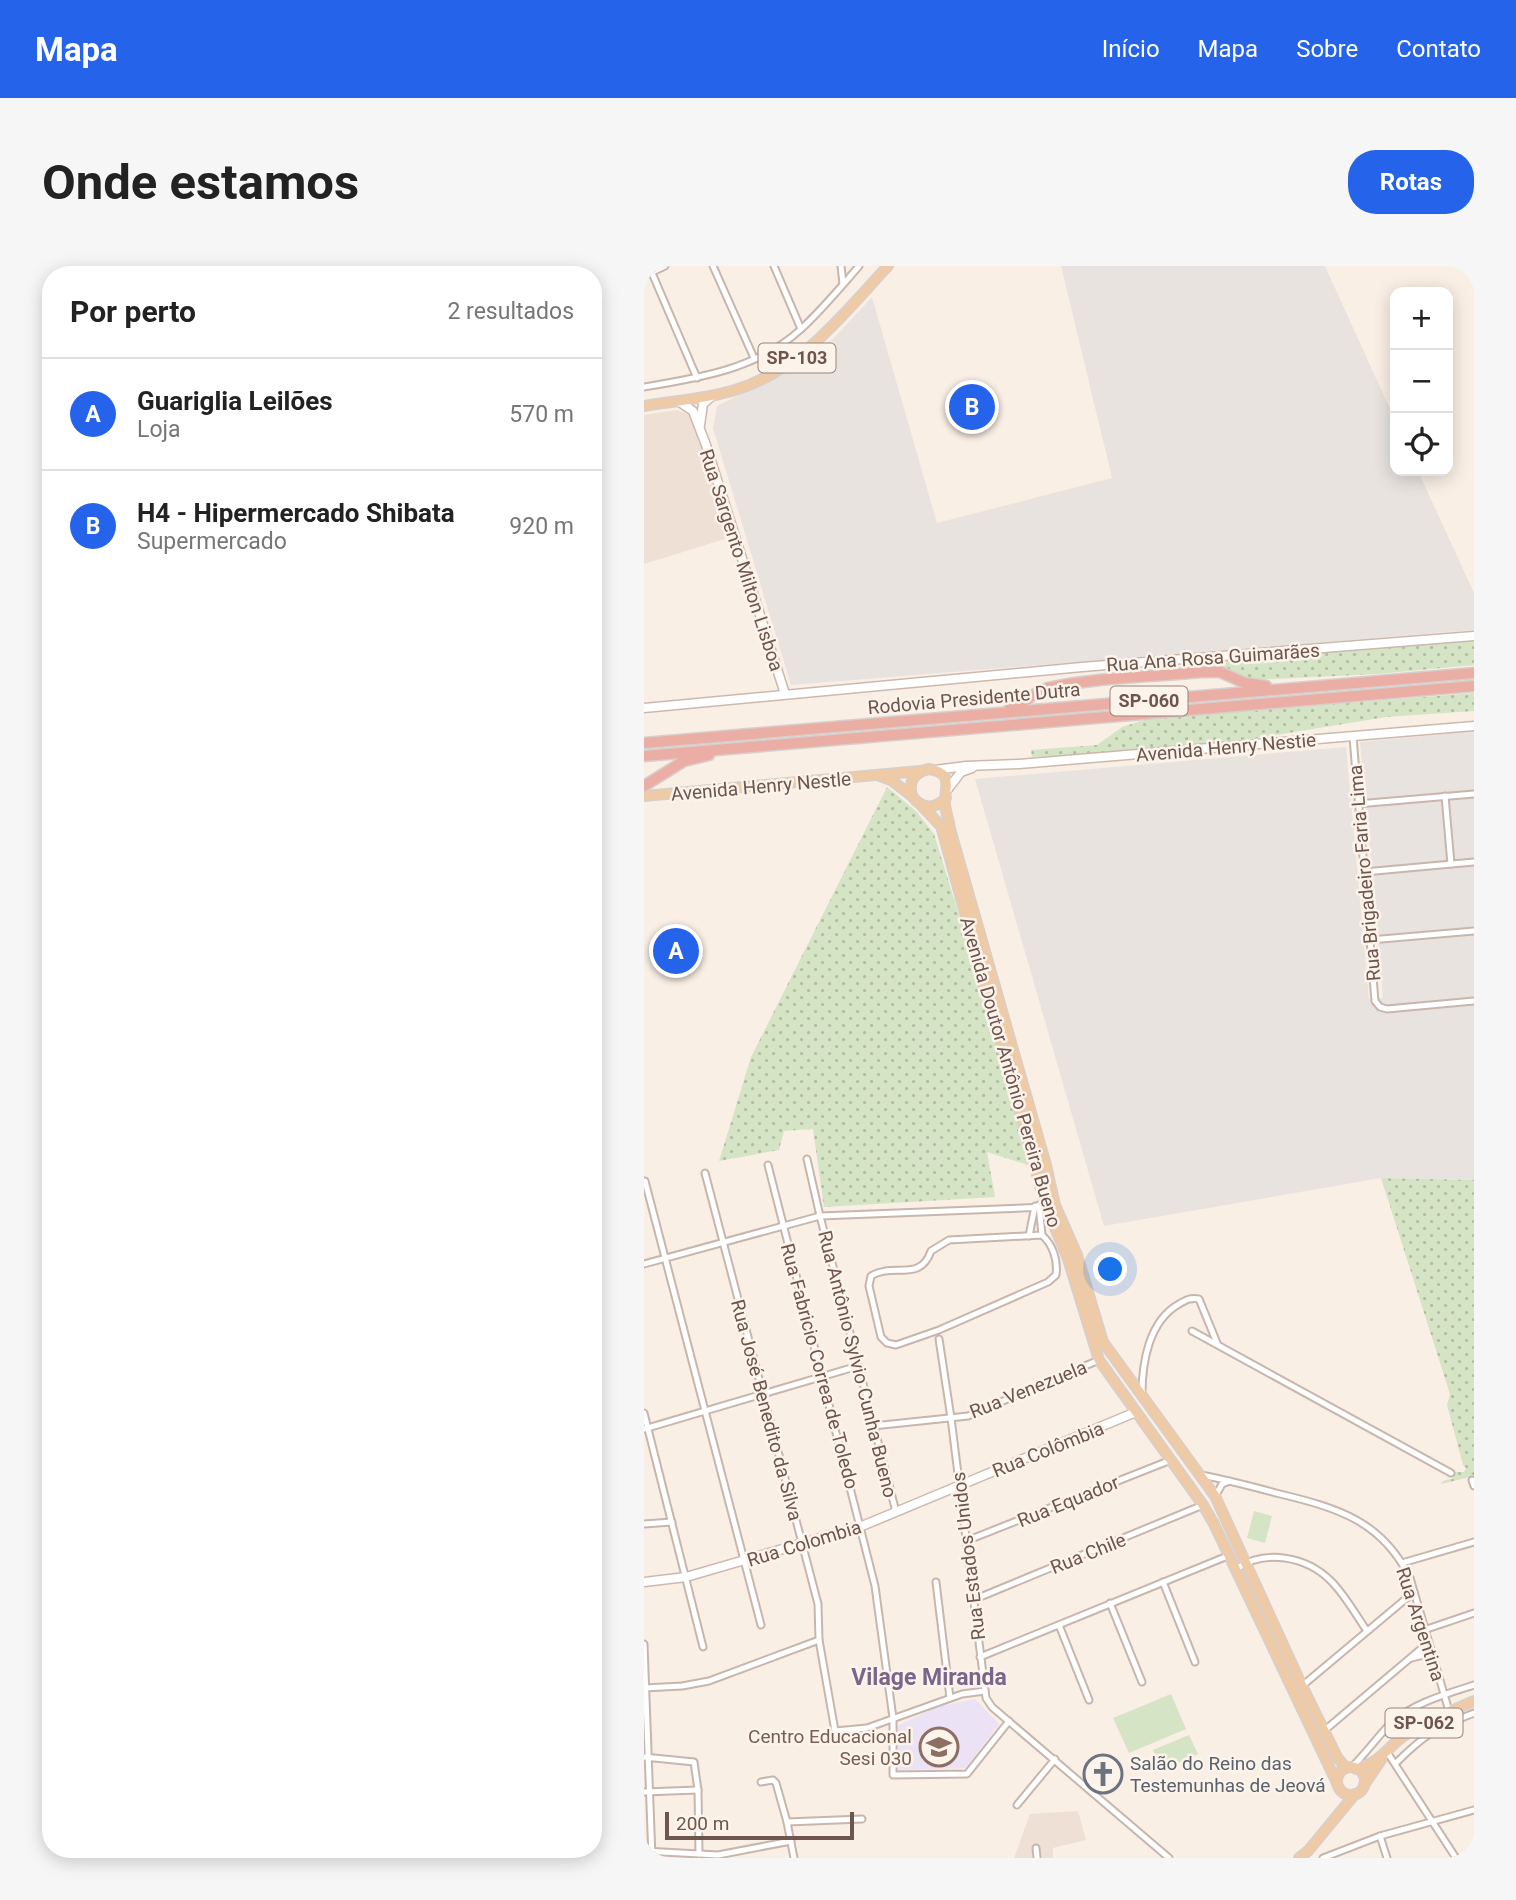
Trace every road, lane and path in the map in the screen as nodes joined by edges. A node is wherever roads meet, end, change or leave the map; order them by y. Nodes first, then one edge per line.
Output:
1 (665, 266) edge
2 (713, 266) edge
3 (774, 266) edge
4 (841, 266) edge
5 (859, 266) edge
6 (888, 266) edge
7 (652, 273) junction
8 (644, 276) edge
9 (843, 284) junction
10 (801, 329) junction
11 (754, 358) junction
12 (697, 378) junction
13 (644, 387) edge
14 (717, 393) junction
15 (677, 400) junction
16 (644, 406) edge
17 (699, 428) junction
18 (1474, 636) edge
19 (1474, 673) edge
20 (1474, 686) edge
21 (1312, 687) junction
22 (785, 694) junction
23 (644, 708) edge
24 (986, 715) junction
25 (1474, 726) edge
26 (1353, 737) junction
27 (644, 743) edge
28 (736, 748) junction
29 (644, 756) edge
30 (979, 766) junction
31 (935, 770) junction
32 (922, 771) junction
33 (878, 775) junction
34 (644, 786) edge
35 (947, 793) junction
36 (1474, 794) edge
37 (644, 796) edge
38 (912, 796) junction
39 (1445, 796) junction
40 (1357, 804) junction
41 (922, 806) junction
42 (1474, 862) edge
43 (1451, 864) junction
44 (1364, 872) junction
45 (1474, 931) edge
46 (1370, 940) junction
47 (1474, 1001) edge
48 (807, 1159) dead end
49 (768, 1166) dead end
50 (705, 1173) dead end
51 (645, 1181) edge
52 (1044, 1206) junction
53 (820, 1216) junction
54 (784, 1226) junction
55 (1042, 1235) junction
56 (1029, 1236) junction
57 (723, 1242) junction
58 (665, 1259) junction
59 (644, 1264) edge
60 (1192, 1331) dead end
61 (939, 1339) dead end
62 (1217, 1343) junction
63 (1099, 1360) junction
64 (858, 1366) junction
65 (1120, 1368) junction
66 (823, 1377) junction
67 (1143, 1380) junction
68 (763, 1395) junction
69 (1146, 1402) junction
70 (705, 1411) junction
71 (644, 1413) edge
72 (1136, 1413) junction
73 (951, 1418) junction
74 (873, 1426) junction
75 (646, 1428) edge
76 (1171, 1460) junction
77 (1451, 1473) dead end
78 (1198, 1474) junction
79 (1230, 1481) junction
80 (959, 1485) junction
81 (1215, 1496) junction
82 (1203, 1505) junction
83 (896, 1512) junction
84 (672, 1522) junction
85 (644, 1524) edge
86 (862, 1526) junction
87 (966, 1541) junction
88 (1474, 1542) edge
89 (803, 1544) junction
90 (1230, 1555) junction
91 (744, 1561) junction
92 (1246, 1562) junction
93 (1402, 1563) junction
94 (1236, 1569) junction
95 (686, 1577) junction
96 (644, 1582) edge
97 (936, 1582) dead end
98 (1163, 1582) junction
99 (1414, 1592) junction
100 (973, 1600) junction
101 (1110, 1604) junction
102 (1474, 1613) edge
103 (761, 1625) dead end
104 (1059, 1625) junction
105 (1424, 1630) junction
106 (1367, 1631) junction
107 (819, 1640) junction
108 (1428, 1643) junction
109 (644, 1644) edge
110 (703, 1647) dead end
111 (1431, 1653) junction
112 (980, 1657) junction
113 (1409, 1659) junction
114 (1195, 1662) dead end
115 (1142, 1682) dead end
116 (1474, 1685) edge
117 (1302, 1686) junction
118 (645, 1688) edge
119 (985, 1691) junction
120 (1444, 1695) junction
121 (950, 1698) junction
122 (1089, 1700) dead end
123 (1474, 1701) edge
124 (1449, 1711) junction
125 (1474, 1713) edge
126 (893, 1718) junction
127 (1009, 1721) junction
128 (1325, 1730) junction
129 (1385, 1754) junction
130 (646, 1757) edge
131 (1055, 1759) junction
132 (1396, 1763) junction
133 (1351, 1768) junction
134 (761, 1782) dead end
135 (1364, 1785) junction
136 (1339, 1787) junction
137 (698, 1790) junction
138 (647, 1792) edge
139 (1355, 1794) junction
140 (1017, 1805) dead end
141 (1474, 1810) edge
142 (1338, 1813) junction
143 (862, 1819) dead end
144 (787, 1822) junction
145 (1433, 1822) junction
146 (1380, 1836) junction
147 (791, 1842) junction
148 (1037, 1848) dead end
149 (644, 1851) edge
150 (699, 1854) junction
151 (652, 1855) edge
152 (794, 1858) edge
153 (1037, 1858) edge
154 (1169, 1858) edge
155 (1299, 1858) edge
156 (1323, 1858) edge
157 (1387, 1858) edge
158 (1456, 1858) edge

1 - 7 street
2 - 11 street
3 - 10 street
4 - 9 street
5 - 9 street
6 - 14 main road, SP-103
7 - 8 street
7 - 12 street
9 - 10 street
10 - 11 street
11 - 12 street
12 - 13 street
14 - 15 main road, SP-103
14 - 17 street
15 - 16 main road, SP-103
15 - 17 street, Rua Sargento Milton Lisboa
17 - 22 street, Rua Sargento Milton Lisboa
18 - 22 street, Rua Ana Rosa Guimarães
19 - 21 highway, Rodovia Presidente Dutra / SP-060
20 - 28 highway, Rodovia Presidente Dutra / SP-060
21 - 24 highway, Rodovia Presidente Dutra / SP-060
21 - 24 highway
22 - 23 street, Rua Ana Rosa Guimarães
24 - 27 highway, Rodovia Presidente Dutra / SP-060
25 - 26 street, Avenida Henry Nestie
26 - 30 street, Avenida Henry Nestie
26 - 40 street, Rua Brigadeiro Faria Lima
28 - 29 highway, Rodovia Presidente Dutra / SP-060
28 - 34 highway
30 - 31 street, Avenida Henry Nestie
30 - 35 street
31 - 32 main road
31 - 35 main road
32 - 33 main road, Avenida Henry Nestle
32 - 38 main road
33 - 37 main road, Avenida Henry Nestle
33 - 38 main road
35 - 41 main road
35 - 52 main road, Avenida Doutor Antônio Pereira Bueno
36 - 39 street
38 - 41 main road
39 - 40 street
39 - 43 street
40 - 44 street, Rua Brigadeiro Faria Lima
41 - 52 main road, Avenida Doutor Antônio Pereira Bueno
42 - 43 street
43 - 44 street
44 - 46 street, Rua Brigadeiro Faria Lima
45 - 46 street
46 - 47 street, Rua Brigadeiro Faria Lima
48 - 53 street, Rua Antônio Sylvio Cunha Bueno
49 - 54 street, Rua Fabricio Correa de Toledo
50 - 57 street, Rua José Benedito da Silva
51 - 58 street
52 - 53 street
52 - 55 street
52 - 56 street
52 - 63 main road, Avenida Doutor Antônio Pereira Bueno
52 - 65 main road, Avenida Doutor Antônio Pereira Bueno
53 - 54 street
53 - 64 street, Rua Antônio Sylvio Cunha Bueno
54 - 57 street
54 - 66 street, Rua Fabricio Correa de Toledo
55 - 56 street
55 - 56 street
57 - 58 street
57 - 68 street, Rua José Benedito da Silva
58 - 59 street
58 - 70 street
60 - 62 street
61 - 73 street, Rua Estados Unidos
62 - 67 street
62 - 77 street
63 - 65 main road
63 - 72 main road, Avenida Doutor Antônio Pereira Bueno
63 - 73 street, Rua Venezuela
64 - 66 street
64 - 74 street, Rua Antônio Sylvio Cunha Bueno
65 - 67 street
65 - 69 main road, Avenida Doutor Antônio Pereira Bueno
66 - 68 street
66 - 86 street, Rua Fabricio Correa de Toledo
67 - 69 street
68 - 70 street
68 - 89 street, Rua José Benedito da Silva
69 - 72 main road
69 - 72 main road
69 - 78 main road, Avenida Doutor Antônio Pereira Bueno
70 - 75 street
70 - 91 street
71 - 75 street
72 - 76 main road, Avenida Doutor Antônio Pereira Bueno
72 - 80 street, Rua Colômbia
73 - 74 street, Rua Venezuela
73 - 80 street, Rua Estados Unidos
74 - 83 street, Rua Antônio Sylvio Cunha Bueno
75 - 84 street
76 - 82 main road, Avenida Doutor Antônio Pereira Bueno
76 - 87 street, Rua Equador
78 - 79 street, Rua Argentina
78 - 81 main road, Avenida Doutor Antônio Pereira Bueno
79 - 81 street
79 - 93 street, Rua Argentina
80 - 83 street, Rua Colombia
80 - 87 street, Rua Estados Unidos
81 - 92 main road, Avenida Doutor Antônio Pereira Bueno
82 - 90 main road, Avenida Doutor Antônio Pereira Bueno
82 - 100 street, Rua Chile
83 - 86 street, Rua Colombia
84 - 85 street
84 - 95 street
86 - 89 street, Rua Colombia
86 - 126 street, Rua Fabricio Correa de Toledo
87 - 100 street, Rua Estados Unidos
88 - 93 street
89 - 91 street, Rua Colombia
89 - 107 street, Rua José Benedito da Silva
90 - 94 main road, Avenida Doutor Antônio Pereira Bueno
90 - 98 street
91 - 95 street, Rua Colombia
91 - 103 street
92 - 94 street
92 - 106 street
92 - 117 main road, Avenida Doutor Antônio Pereira Bueno
93 - 99 street, Rua Argentina
94 - 136 main road, Avenida Doutor Antônio Pereira Bueno
95 - 96 street, Rua Colombia
95 - 110 street
97 - 121 street
98 - 101 street
98 - 114 street
99 - 105 street, Rua Argentina
99 - 106 street
100 - 112 street, Rua Estados Unidos
101 - 104 street
101 - 115 street
102 - 105 street
104 - 112 street
104 - 122 street
105 - 108 street, Rua Argentina
106 - 117 street
107 - 118 street
107 - 126 street, Rua José Benedito da Silva
108 - 111 street, Rua Argentina
108 - 113 street
109 - 118 street
111 - 113 street
111 - 120 street, Rua Argentina
112 - 119 street, Rua Estados Unidos
113 - 128 street
116 - 120 street
117 - 128 main road, Avenida Doutor Antônio Pereira Bueno
118 - 130 street
119 - 121 street
119 - 127 street, Rua Estados Unidos
120 - 124 street, Rua Argentina
120 - 133 street
121 - 126 street
123 - 124 main road, SP-062
124 - 129 main road, SP-062
125 - 132 street
126 - 127 street, Rua Fabricio Correa de Toledo
127 - 131 street, Rua Estados Unidos
128 - 133 main road, Avenida Doutor Antônio Pereira Bueno
129 - 132 street
129 - 133 main road, SP-062
129 - 135 main road, SP-062
130 - 137 street
130 - 138 street
131 - 140 street
131 - 154 street, Rua Estados Unidos
132 - 145 street
133 - 135 main road
133 - 136 main road, SP-062
134 - 144 street
135 - 139 main road, SP-062
136 - 139 main road
136 - 142 main road, SP-062
137 - 138 street
137 - 150 street
138 - 151 street
139 - 142 main road, SP-062
141 - 145 street
142 - 155 main road, SP-062
143 - 144 street
144 - 147 street
145 - 146 street
145 - 158 street
146 - 156 street
146 - 157 street
147 - 150 street
147 - 152 street
148 - 153 street
149 - 151 street
150 - 151 street

